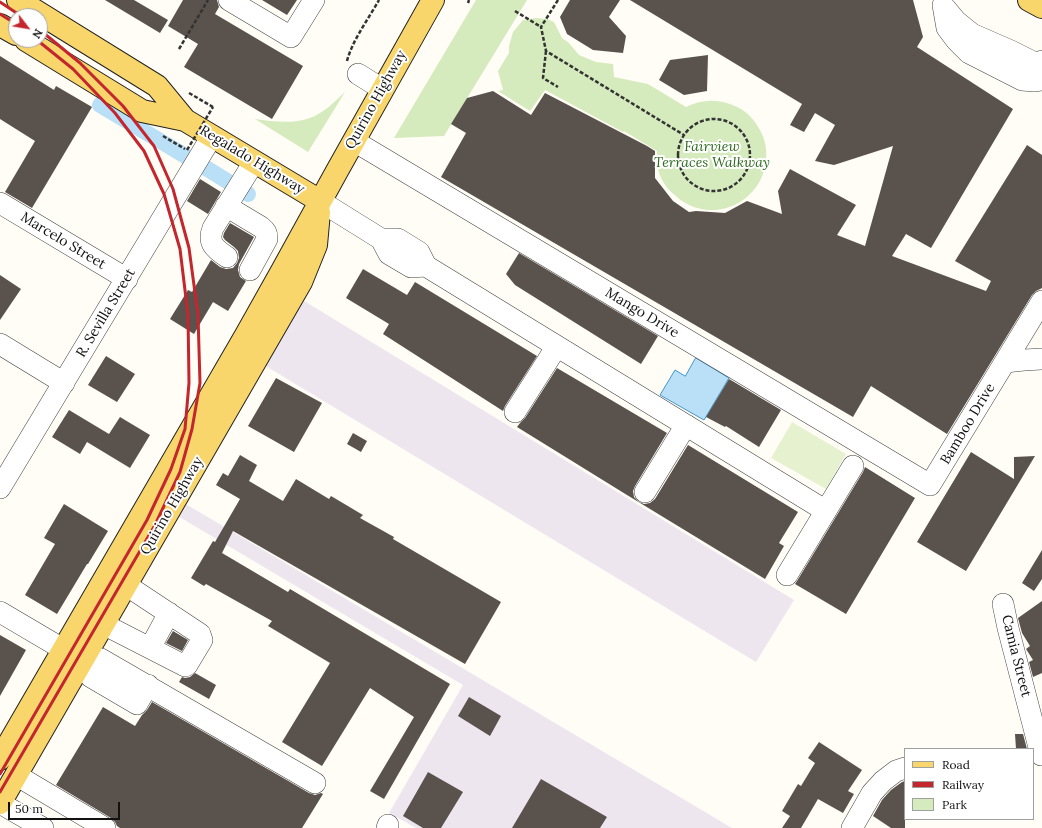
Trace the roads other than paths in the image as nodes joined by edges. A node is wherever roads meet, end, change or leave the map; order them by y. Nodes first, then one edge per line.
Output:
1 (18, 0) edge
2 (229, 0) edge
3 (314, 0) edge
4 (433, 0) edge
5 (1029, 0) edge
6 (942, 2) edge
7 (1042, 8) edge
8 (39, 48) edge
9 (1041, 68) edge
10 (352, 70) road end
11 (382, 89) junction
12 (185, 120) junction
13 (212, 136) junction
14 (354, 141) junction
15 (254, 162) junction
16 (320, 201) junction
17 (0, 203) edge
18 (226, 206) junction
19 (239, 264) junction
20 (127, 279) junction
21 (274, 285) junction
22 (1042, 301) edge
23 (0, 344) edge
24 (557, 346) junction
25 (1042, 359) edge
26 (1005, 362) junction
27 (64, 383) junction
28 (515, 412) dead end
29 (686, 425) junction
30 (853, 466) dead end
31 (2, 481) edge
32 (930, 485) joint
33 (645, 492) dead end
34 (826, 510) junction
35 (787, 575) dead end
36 (126, 585) junction
37 (1003, 604) dead end
38 (0, 612) edge
39 (170, 613) junction
40 (103, 624) junction
41 (150, 648) junction
42 (64, 650) junction
43 (82, 660) junction
44 (1039, 755) edge
45 (0, 759) edge
46 (904, 768) edge
47 (16, 775) junction
48 (315, 783) dead end
49 (0, 803) edge
50 (43, 828) edge
51 (105, 828) edge
52 (852, 828) edge

1 - 12 main road, Regalado Highway
2 - 3 street
4 - 11 main road, Quirino Highway
5 - 7 main road
6 - 9 street
8 - 12 main road, Regalado Highway
10 - 11 street
11 - 14 main road, Quirino Highway
12 - 13 main road, Regalado Highway
13 - 15 main road, Regalado Highway
13 - 20 street, R. Sevilla Street
14 - 16 main road, Quirino Highway
14 - 32 street, Mango Drive
15 - 16 main road, Regalado Highway
15 - 18 street
16 - 21 main road, Quirino Highway
16 - 24 street
16 - 36 main road, Quirino Highway
17 - 20 street, Marcelo Street
18 - 19 street
18 - 19 street
19 - 21 street
20 - 27 street, R. Sevilla Street
21 - 42 main road, Quirino Highway
22 - 26 street, Bamboo Drive
23 - 27 street
24 - 28 street
24 - 29 street
25 - 26 street
26 - 32 street, Bamboo Drive
27 - 31 street, R. Sevilla Street
29 - 33 street
29 - 34 street
30 - 34 street
34 - 35 street
36 - 39 street
36 - 40 main road, Quirino Highway
37 - 44 street, Camia Street
38 - 42 street
39 - 41 street
39 - 41 street
40 - 41 street
40 - 43 main road, Quirino Highway
42 - 43 street
42 - 45 main road, Quirino Highway
43 - 47 main road, Quirino Highway
43 - 48 street
46 - 52 street
47 - 49 main road, Quirino Highway
47 - 51 street
49 - 50 street

